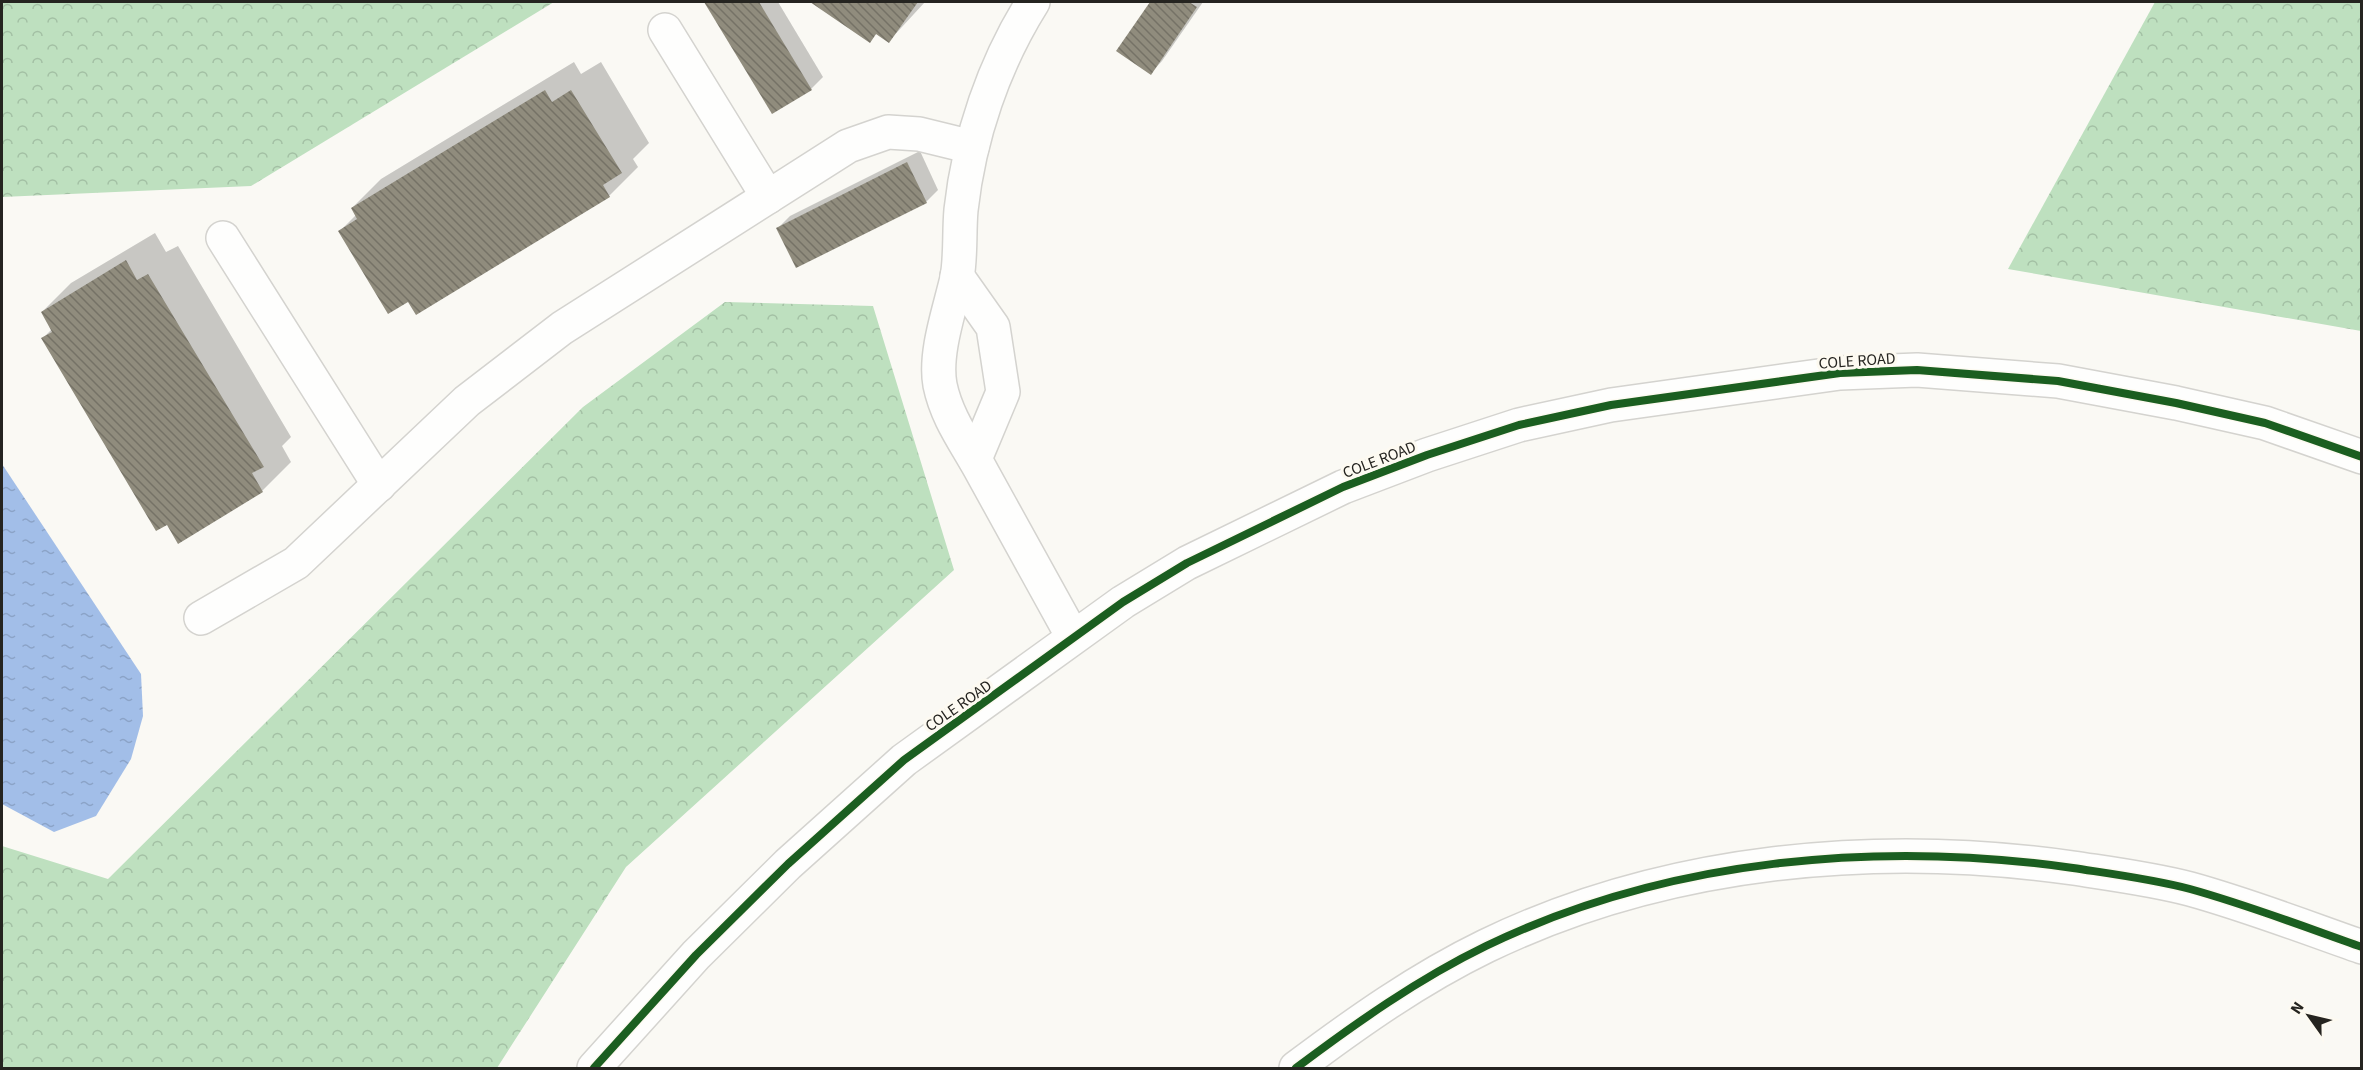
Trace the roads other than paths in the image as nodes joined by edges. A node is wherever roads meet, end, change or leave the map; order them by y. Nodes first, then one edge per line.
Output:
1 (1033, 2) edge
2 (665, 30) dead end
3 (972, 147) junction
4 (768, 197) junction
5 (224, 238) dead end
6 (957, 276) junction
7 (2361, 457) edge
8 (975, 459) junction
9 (379, 485) junction
10 (201, 618) dead end
11 (1073, 637) junction
12 (2361, 947) edge
13 (594, 1068) edge
14 (1296, 1068) edge

1 - 3 street
2 - 4 street
3 - 4 street
3 - 6 street
4 - 9 street
5 - 9 street
6 - 8 street
6 - 8 street
7 - 11 street, COLE ROAD
8 - 11 street
9 - 10 street
11 - 13 street, COLE ROAD
12 - 14 street

